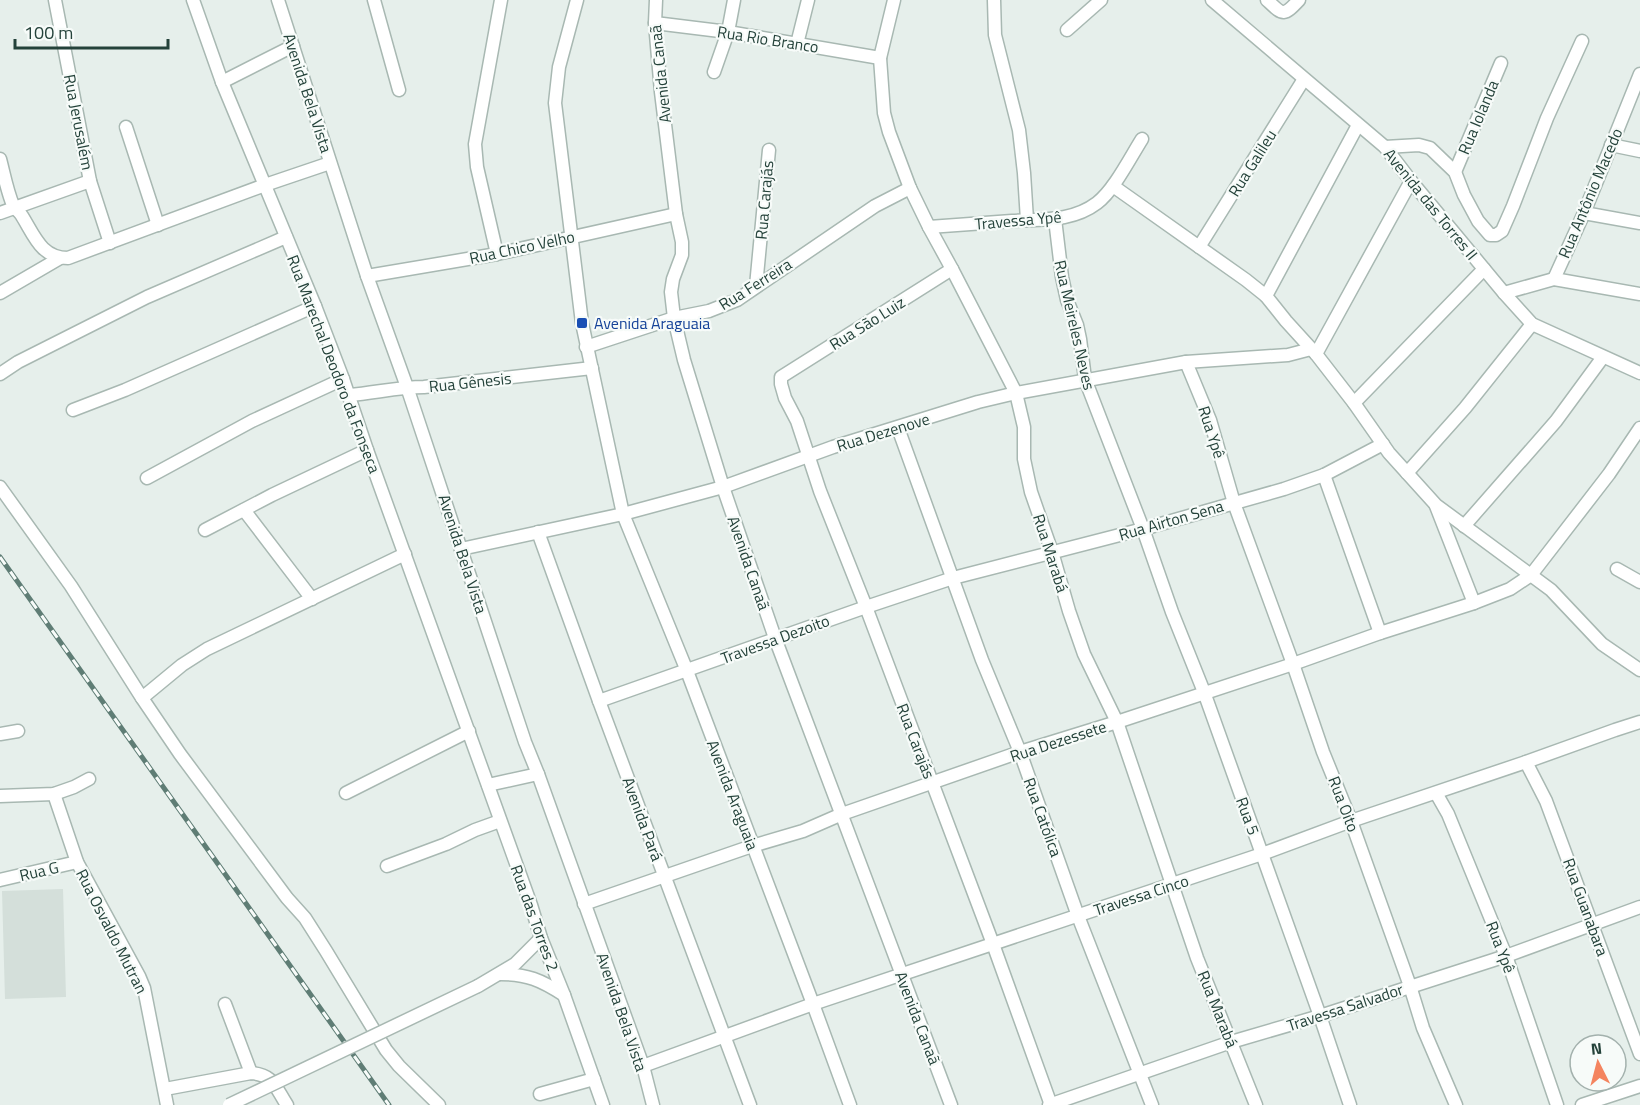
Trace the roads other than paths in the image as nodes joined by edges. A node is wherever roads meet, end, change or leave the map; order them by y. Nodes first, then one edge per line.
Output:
1 (55, 0) edge
2 (193, 0) edge
3 (278, 0) edge
4 (374, 0) edge
5 (501, 0) edge
6 (577, 0) edge
7 (656, 0) edge
8 (734, 0) edge
9 (808, 0) edge
10 (894, 0) edge
11 (994, 0) edge
12 (1101, 0) edge
13 (1212, 0) edge
14 (1267, 0) edge
15 (1299, 0) edge
16 (655, 22) junction
17 (1067, 30) dead end
18 (728, 32) junction
19 (1582, 41) dead end
20 (797, 44) junction
21 (293, 46) junction
22 (880, 58) junction
23 (1501, 63) dead end
24 (714, 72) dead end
25 (1639, 78) edge
26 (1304, 79) junction
27 (222, 82) junction
28 (399, 90) dead end
29 (1358, 125) junction
30 (126, 127) dead end
31 (1142, 140) dead end
32 (1611, 145) junction
33 (1385, 147) junction
34 (769, 150) dead end
35 (1640, 151) edge
36 (0, 159) edge
37 (330, 163) junction
38 (1455, 171) junction
39 (90, 181) junction
40 (1411, 182) junction
41 (265, 185) junction
42 (1113, 186) junction
43 (910, 188) junction
44 (14, 207) junction
45 (0, 213) edge
46 (1584, 213) junction
47 (676, 214) junction
48 (1055, 219) junction
49 (1027, 220) junction
50 (1640, 223) edge
51 (158, 225) junction
52 (929, 227) junction
53 (286, 237) junction
54 (571, 237) junction
55 (110, 243) junction
56 (1199, 247) junction
57 (497, 254) junction
58 (64, 258) junction
59 (952, 269) junction
60 (1484, 269) junction
61 (367, 276) junction
62 (1554, 279) junction
63 (756, 286) junction
64 (0, 293) edge
65 (1504, 293) junction
66 (1640, 294) edge
67 (1266, 296) junction
68 (315, 306) junction
69 (674, 318) junction
70 (1532, 324) junction
71 (586, 347) junction
72 (1314, 352) junction
73 (1604, 357) junction
74 (1186, 362) junction
75 (592, 368) junction
76 (1640, 373) edge
77 (0, 374) edge
78 (781, 377) joint
79 (343, 379) junction
80 (1085, 379) junction
81 (407, 387) junction
82 (1016, 393) junction
83 (349, 395) junction
84 (1354, 403) junction
85 (73, 410) dead end
86 (898, 428) junction
87 (1640, 428) edge
88 (1383, 444) junction
89 (367, 450) junction
90 (809, 457) junction
91 (1407, 473) junction
92 (1324, 475) junction
93 (147, 478) dead end
94 (0, 487) edge
95 (723, 487) junction
96 (1234, 503) junction
97 (1436, 505) junction
98 (244, 510) junction
99 (623, 514) junction
100 (1464, 526) junction
101 (1143, 529) junction
102 (205, 530) dead end
103 (538, 532) junction
104 (461, 549) junction
105 (1052, 552) junction
106 (405, 554) junction
107 (1617, 569) dead end
108 (1531, 575) junction
109 (952, 578) junction
110 (1640, 582) edge
111 (312, 599) junction
112 (1474, 603) junction
113 (866, 607) junction
114 (1380, 633) junction
115 (775, 638) junction
116 (1293, 664) junction
117 (1640, 669) edge
118 (687, 670) junction
119 (1204, 692) junction
120 (142, 698) junction
121 (598, 700) junction
122 (1117, 722) junction
123 (1640, 722) edge
124 (18, 731) dead end
125 (469, 731) junction
126 (0, 734) edge
127 (1020, 752) junction
128 (1526, 762) junction
129 (538, 774) junction
130 (89, 779) dead end
131 (932, 782) junction
132 (488, 785) junction
133 (346, 793) dead end
134 (1436, 793) junction
135 (54, 794) junction
136 (0, 796) edge
137 (842, 814) junction
138 (500, 821) junction
139 (1351, 821) junction
140 (753, 846) junction
141 (1262, 854) junction
142 (77, 862) junction
143 (387, 866) dead end
144 (664, 877) junction
145 (0, 880) edge
146 (1171, 885) junction
147 (584, 904) junction
148 (1640, 907) edge
149 (1078, 916) junction
150 (1593, 924) junction
151 (541, 938) junction
152 (993, 944) junction
153 (1506, 956) junction
154 (500, 974) junction
155 (902, 974) junction
156 (1410, 986) junction
157 (564, 995) junction
158 (225, 1004) dead end
159 (813, 1004) junction
160 (1320, 1016) junction
161 (724, 1036) junction
162 (1231, 1042) junction
163 (1640, 1054) edge
164 (643, 1066) junction
165 (251, 1073) junction
166 (1141, 1073) junction
167 (594, 1079) junction
168 (1640, 1086) edge
169 (165, 1089) junction
170 (540, 1094) dead end
171 (168, 1105) edge
172 (229, 1105) edge
173 (287, 1105) edge
174 (439, 1105) edge
175 (603, 1105) edge
176 (653, 1105) edge
177 (750, 1105) edge
178 (850, 1105) edge
179 (951, 1105) edge
180 (1050, 1105) edge
181 (1152, 1105) edge
182 (1256, 1105) edge
183 (1350, 1105) edge
184 (1456, 1105) edge
185 (1557, 1105) edge
186 (1582, 1105) edge

1 - 39 street, Rua Jerusalém
2 - 27 street, Rua Marechal Deodoro da Fonseca
3 - 21 street, Avenida Bela Vista
4 - 28 street
5 - 57 street
6 - 54 street, Avenida Araguaia
7 - 16 street, Avenida Canaã
8 - 18 street
9 - 20 street
10 - 22 street, Rua Marabá
11 - 49 street
12 - 17 street
13 - 26 street, Avenida das Torres II
14 - 15 street
16 - 18 street, Rua Rio Branco
16 - 47 street, Avenida Canaã
18 - 20 street, Rua Rio Branco
18 - 24 street
19 - 38 street
20 - 22 street, Rua Rio Branco
21 - 27 street
21 - 37 street, Avenida Bela Vista
22 - 43 street, Rua Marabá
23 - 38 street, Rua Iolanda
25 - 32 street, Rua Antônio Macedo
26 - 29 street, Avenida das Torres II
26 - 56 street, Rua Galileu
27 - 41 street, Rua Marechal Deodoro da Fonseca
29 - 33 street, Avenida das Torres II
29 - 67 street
30 - 51 street
31 - 42 street, Travessa Ypê
32 - 35 street
32 - 46 street, Rua Antônio Macedo
33 - 38 street
33 - 40 street, Avenida das Torres II
34 - 63 street, Rua Carajás
36 - 44 street
37 - 41 street
37 - 61 street, Avenida Bela Vista
39 - 44 street
39 - 55 street, Rua Jerusalém
40 - 60 street, Avenida das Torres II
40 - 72 street
41 - 51 street
41 - 53 street, Rua Marechal Deodoro da Fonseca
42 - 48 street, Travessa Ypê
42 - 56 street
43 - 52 street, Rua Marabá
43 - 63 street, Rua Ferreira
44 - 45 street
44 - 58 street
46 - 50 street
46 - 62 street, Rua Antônio Macedo
47 - 54 street, Rua Chico Velho
47 - 69 street, Avenida Canaã
48 - 49 street, Travessa Ypê
48 - 80 street, Rua Meireles Neves
49 - 52 street, Travessa Ypê
51 - 55 street
52 - 59 street, Rua Marabá
53 - 68 street, Rua Marechal Deodoro da Fonseca
53 - 77 street
54 - 57 street, Rua Chico Velho
54 - 71 street, Avenida Araguaia
55 - 58 street
56 - 67 street
57 - 61 street, Rua Chico Velho
58 - 64 street
59 - 78 street, Rua São Luiz
59 - 82 street, Rua Marabá
60 - 65 street, Avenida das Torres II
60 - 84 street
61 - 81 street, Avenida Bela Vista
62 - 65 street
62 - 66 street
63 - 69 street, Rua Ferreira
65 - 70 street, Avenida das Torres II
67 - 72 street
68 - 79 street, Rua Marechal Deodoro da Fonseca
68 - 85 street
69 - 71 street, Rua Ferreira
69 - 95 street, Avenida Canaã
70 - 73 street
70 - 91 street
71 - 75 street, Avenida Araguaia
72 - 74 street, Rua Dezenove
72 - 84 street
73 - 76 street
73 - 100 street
74 - 80 street, Rua Dezenove
74 - 96 street, Rua Ypê
75 - 81 street, Rua Gênesis
75 - 99 street, Avenida Araguaia
78 - 90 street, Rua Carajás
79 - 83 street, Rua Marechal Deodoro da Fonseca
79 - 93 street
80 - 82 street, Rua Dezenove
80 - 101 street, Rua Meireles Neves
81 - 83 street, Rua Gênesis
81 - 104 street, Avenida Bela Vista
82 - 86 street, Rua Dezenove
82 - 105 street, Rua Marabá
83 - 89 street, Rua Marechal Deodoro da Fonseca
84 - 88 street
86 - 90 street, Rua Dezenove
86 - 109 street, Rua Católica
87 - 108 street
88 - 91 street
88 - 92 street, Rua Airton Sena
89 - 98 street
89 - 106 street, Rua Marechal Deodoro da Fonseca
90 - 95 street, Rua Dezenove
90 - 113 street, Rua Carajás
91 - 97 street
92 - 96 street, Rua Airton Sena
92 - 114 street
94 - 120 street
95 - 99 street, Rua Dezenove
95 - 115 street, Avenida Canaã
96 - 101 street, Rua Airton Sena
96 - 116 street, Rua Oito
97 - 100 street
97 - 112 street
98 - 102 street
98 - 111 street
99 - 103 street, Rua Dezenove
99 - 118 street, Avenida Araguaia
100 - 108 street
101 - 105 street, Rua Airton Sena
101 - 119 street, Rua 5
103 - 104 street, Rua Dezenove
103 - 121 street, Avenida Pará
104 - 129 street, Avenida Bela Vista
105 - 109 street, Rua Airton Sena
105 - 122 street, Rua Marabá
106 - 111 street
106 - 125 street, Rua Marechal Deodoro da Fonseca
107 - 110 street
108 - 112 street, Rua Dezessete
108 - 117 street
109 - 113 street, Travessa Dezoito
109 - 127 street, Rua Católica
111 - 120 street
112 - 114 street, Rua Dezessete
113 - 115 street, Travessa Dezoito
113 - 131 street, Rua Carajás
114 - 116 street, Rua Dezessete
115 - 118 street, Travessa Dezoito
115 - 137 street, Avenida Canaã
116 - 119 street, Rua Dezessete
116 - 139 street, Rua Oito
118 - 121 street, Travessa Dezoito
118 - 140 street, Avenida Araguaia
119 - 122 street, Rua Dezessete
119 - 141 street, Rua 5
120 - 174 street
121 - 144 street, Avenida Pará
122 - 127 street, Rua Dezessete
122 - 146 street, Rua Marabá
123 - 128 street, Travessa Cinco
124 - 126 street
125 - 132 street, Rua das Torres 2
125 - 133 street
127 - 131 street, Rua Dezessete
127 - 149 street, Rua Católica
128 - 134 street, Travessa Cinco
128 - 150 street, Rua Guanabara
129 - 132 street
129 - 147 street, Avenida Bela Vista
130 - 135 street
131 - 137 street, Rua Dezessete
131 - 152 street, Rua Carajás
132 - 138 street, Rua das Torres 2
134 - 139 street, Travessa Cinco
134 - 153 street, Rua Ypê
135 - 136 street
135 - 142 street, Rua Osvaldo Mutran
137 - 140 street, Rua Dezessete
137 - 155 street, Avenida Canaã
138 - 143 street
138 - 151 street, Rua das Torres 2
139 - 141 street, Travessa Cinco
139 - 156 street, Rua Oito
140 - 144 street, Rua Dezessete
140 - 159 street, Avenida Araguaia
141 - 146 street, Travessa Cinco
141 - 160 street, Rua 5
142 - 145 street, Rua G
142 - 169 street, Rua Osvaldo Mutran
144 - 147 street, Rua Dezessete
144 - 161 street, Avenida Pará
146 - 149 street, Travessa Cinco
146 - 162 street, Rua Marabá
147 - 164 street, Avenida Bela Vista
148 - 150 street, Travessa Salvador
149 - 152 street, Travessa Cinco
149 - 166 street, Rua Católica
150 - 153 street, Travessa Salvador
150 - 163 street, Rua Guanabara
151 - 154 street
151 - 157 street, Rua das Torres 2
152 - 155 street, Travessa Cinco
152 - 180 street, Rua Carajás
153 - 156 street, Travessa Salvador
153 - 185 street, Rua Ypê
154 - 157 street
154 - 172 street, bridge
155 - 159 street, Travessa Cinco
155 - 179 street, Avenida Canaã
156 - 160 street, Travessa Salvador
156 - 184 street, Rua Oito
157 - 167 street, Rua das Torres 2
158 - 165 street
159 - 161 street, Travessa Cinco
159 - 178 street, Avenida Araguaia
160 - 162 street, Travessa Salvador
160 - 183 street, Rua 5
161 - 164 street, Travessa Cinco
161 - 177 street, Avenida Pará
162 - 166 street, Travessa Salvador
162 - 182 street, Rua Marabá
164 - 176 street, Avenida Bela Vista
165 - 169 street
165 - 173 street
166 - 180 street, Travessa Salvador
166 - 181 street, Rua Católica
167 - 170 street
167 - 175 street, Rua das Torres 2
168 - 186 street
169 - 171 street, Rua Osvaldo Mutran

